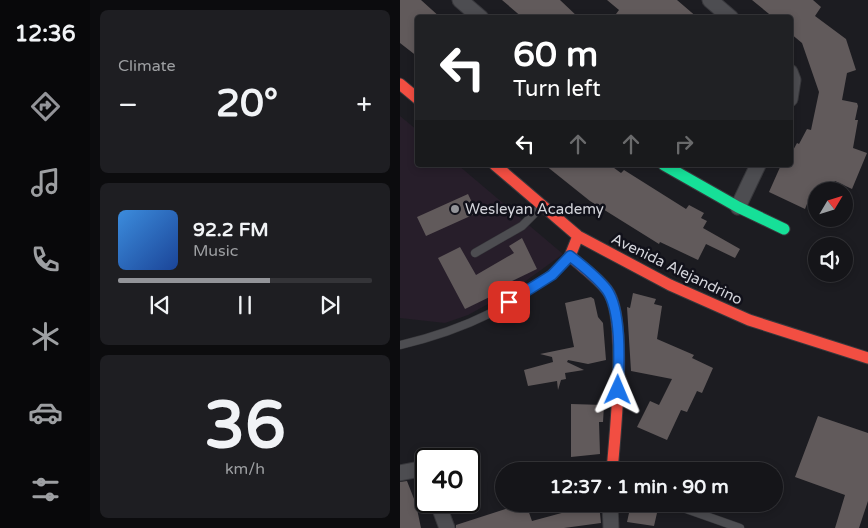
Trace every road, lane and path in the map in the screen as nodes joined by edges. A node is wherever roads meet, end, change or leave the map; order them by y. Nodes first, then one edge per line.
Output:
1 (460, 0) edge
2 (710, 0) edge
3 (478, 15) edge
4 (728, 15) edge
5 (400, 84) edge
6 (415, 96) edge
7 (497, 167) edge
8 (668, 167) edge
9 (757, 167) edge
10 (542, 205) junction
11 (738, 207) junction
12 (784, 229) dead end
13 (578, 236) junction
14 (475, 253) dead end
15 (570, 256) junction
16 (400, 345) edge
17 (868, 358) edge
18 (613, 462) edge
19 (415, 470) edge
20 (400, 473) edge
21 (610, 512) edge
22 (695, 512) edge
23 (440, 513) edge
24 (446, 528) edge
25 (611, 528) edge
26 (740, 528) edge

1 - 3 street
2 - 4 street
5 - 6 street
7 - 10 street, Avenida Alejandrino
8 - 11 street
9 - 11 street
10 - 13 street, Avenida Alejandrino
10 - 14 lane
11 - 12 street
13 - 15 street
13 - 17 street, Avenida Alejandrino
15 - 16 lane
15 - 18 street
19 - 20 street
21 - 25 street
22 - 26 lane
23 - 24 street

